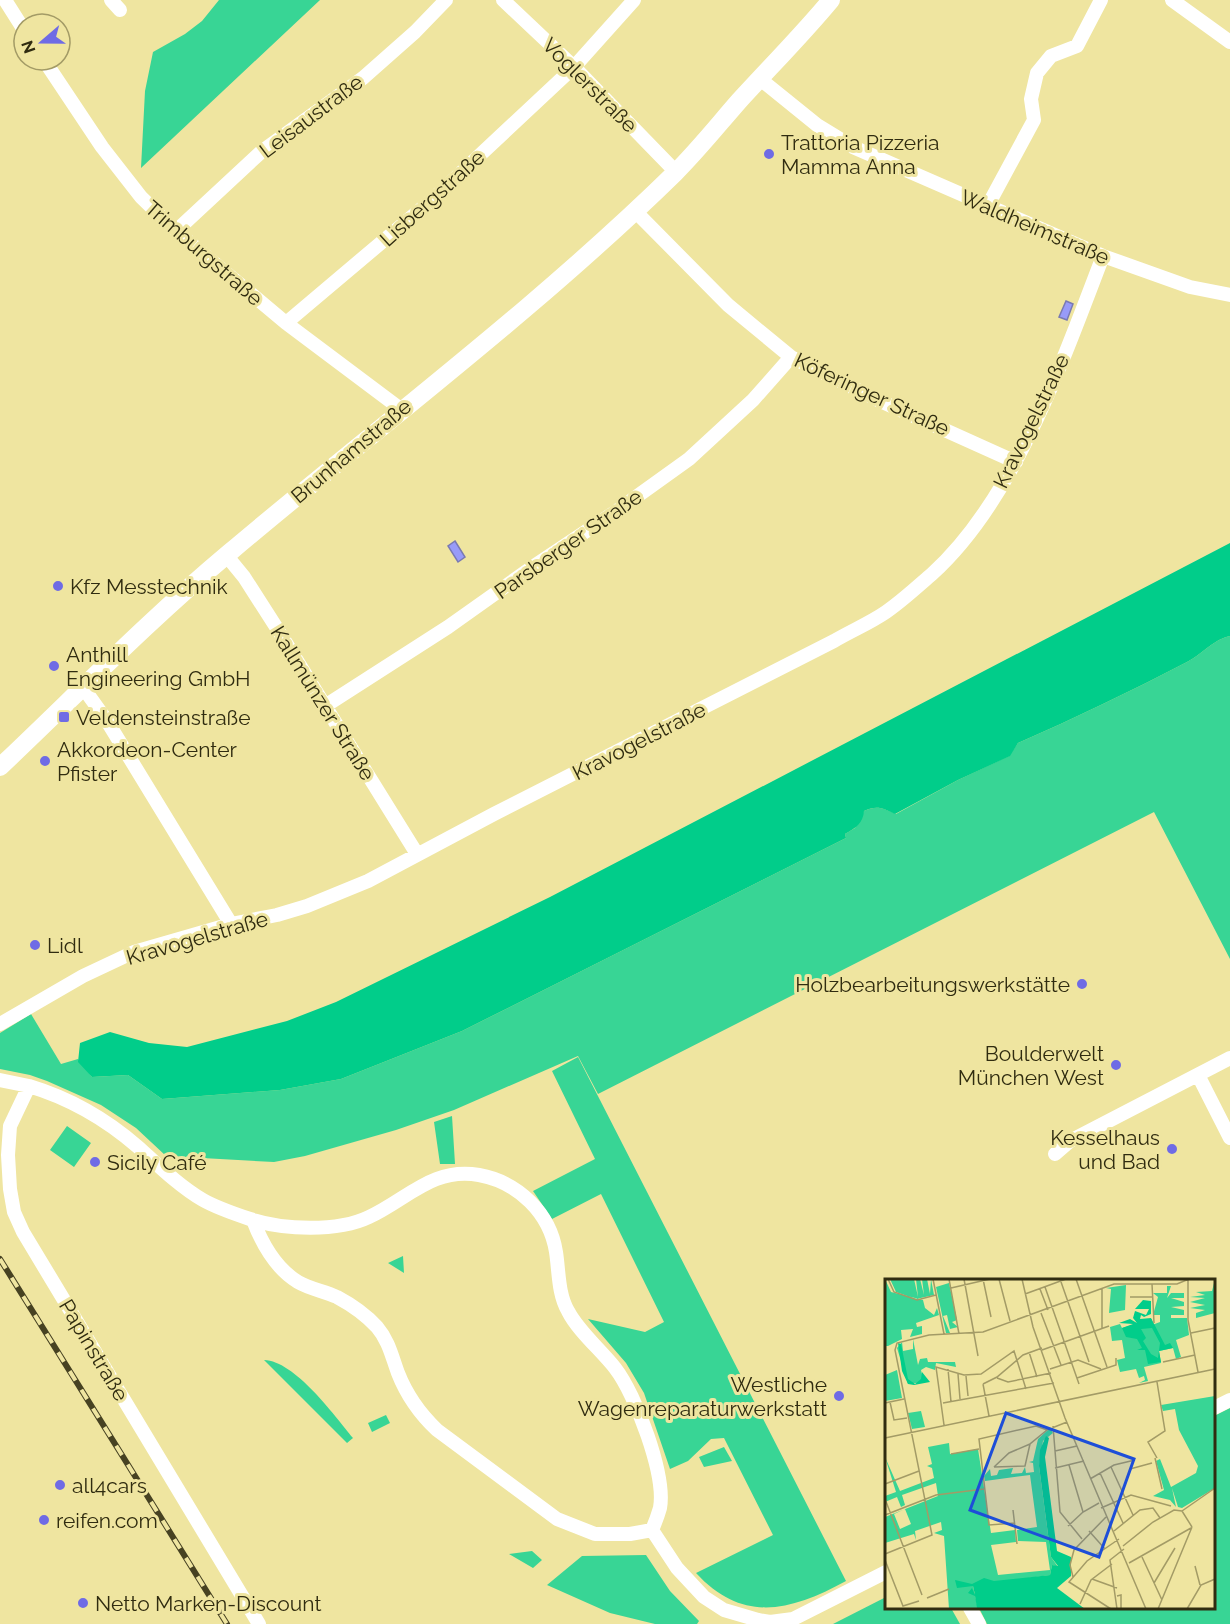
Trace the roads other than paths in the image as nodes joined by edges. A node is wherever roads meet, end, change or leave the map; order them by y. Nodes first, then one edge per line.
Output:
1 (446, 0) edge
2 (502, 0) edge
3 (634, 0) edge
4 (831, 0) edge
5 (1101, 0) edge
6 (1172, 0) edge
7 (1230, 42) edge
8 (574, 67) junction
9 (52, 72) edge
10 (760, 79) junction
11 (676, 172) junction
12 (987, 207) junction
13 (635, 211) junction
14 (176, 231) junction
15 (1103, 256) junction
16 (1230, 296) edge
17 (286, 323) junction
18 (791, 357) junction
19 (402, 410) junction
20 (1016, 462) junction
21 (226, 555) junction
22 (82, 686) junction
23 (325, 706) junction
24 (0, 766) edge
25 (417, 854) junction
26 (231, 924) junction
27 (0, 1024) edge
28 (1230, 1058) edge
29 (1198, 1075) junction
30 (0, 1080) edge
31 (29, 1086) junction
32 (1230, 1138) edge
33 (1055, 1154) dead end
34 (253, 1220) junction
35 (1230, 1400) edge
36 (1215, 1408) edge
37 (652, 1530) junction
38 (885, 1573) edge
39 (971, 1609) edge
40 (770, 1623) edge
41 (259, 1624) edge
42 (979, 1624) edge

1 - 14 street, Leisaustraße
2 - 8 street, Voglerstraße
3 - 8 street, Lisbergstraße
4 - 10 street, Brunhamstraße
5 - 12 street
6 - 7 street
8 - 11 street, Voglerstraße
8 - 17 street, Lisbergstraße
9 - 14 street, Trimburgstraße
10 - 11 street, Brunhamstraße
10 - 12 street, Waldheimstraße
11 - 13 street, Brunhamstraße
12 - 15 street, Waldheimstraße
13 - 18 street, Köferinger Straße
13 - 19 street, Brunhamstraße
14 - 17 street, Trimburgstraße
15 - 16 street, Waldheimstraße
15 - 20 street, Kravogelstraße
17 - 19 street, Trimburgstraße
18 - 20 street, Köferinger Straße
18 - 23 street, Parsberger Straße
19 - 21 street, Brunhamstraße
20 - 25 street, Kravogelstraße
21 - 22 street, Brunhamstraße
21 - 23 street, Kallmünzer Straße
22 - 24 street, Brunhamstraße
22 - 26 street
23 - 25 street, Kallmünzer Straße
25 - 26 street, Kravogelstraße
26 - 27 street, Kravogelstraße
28 - 29 street
29 - 32 street
29 - 33 street
30 - 31 street
31 - 34 street
31 - 41 street, Papinstraße
34 - 37 street
34 - 37 street
35 - 36 street
37 - 40 street
38 - 40 street
39 - 42 street

